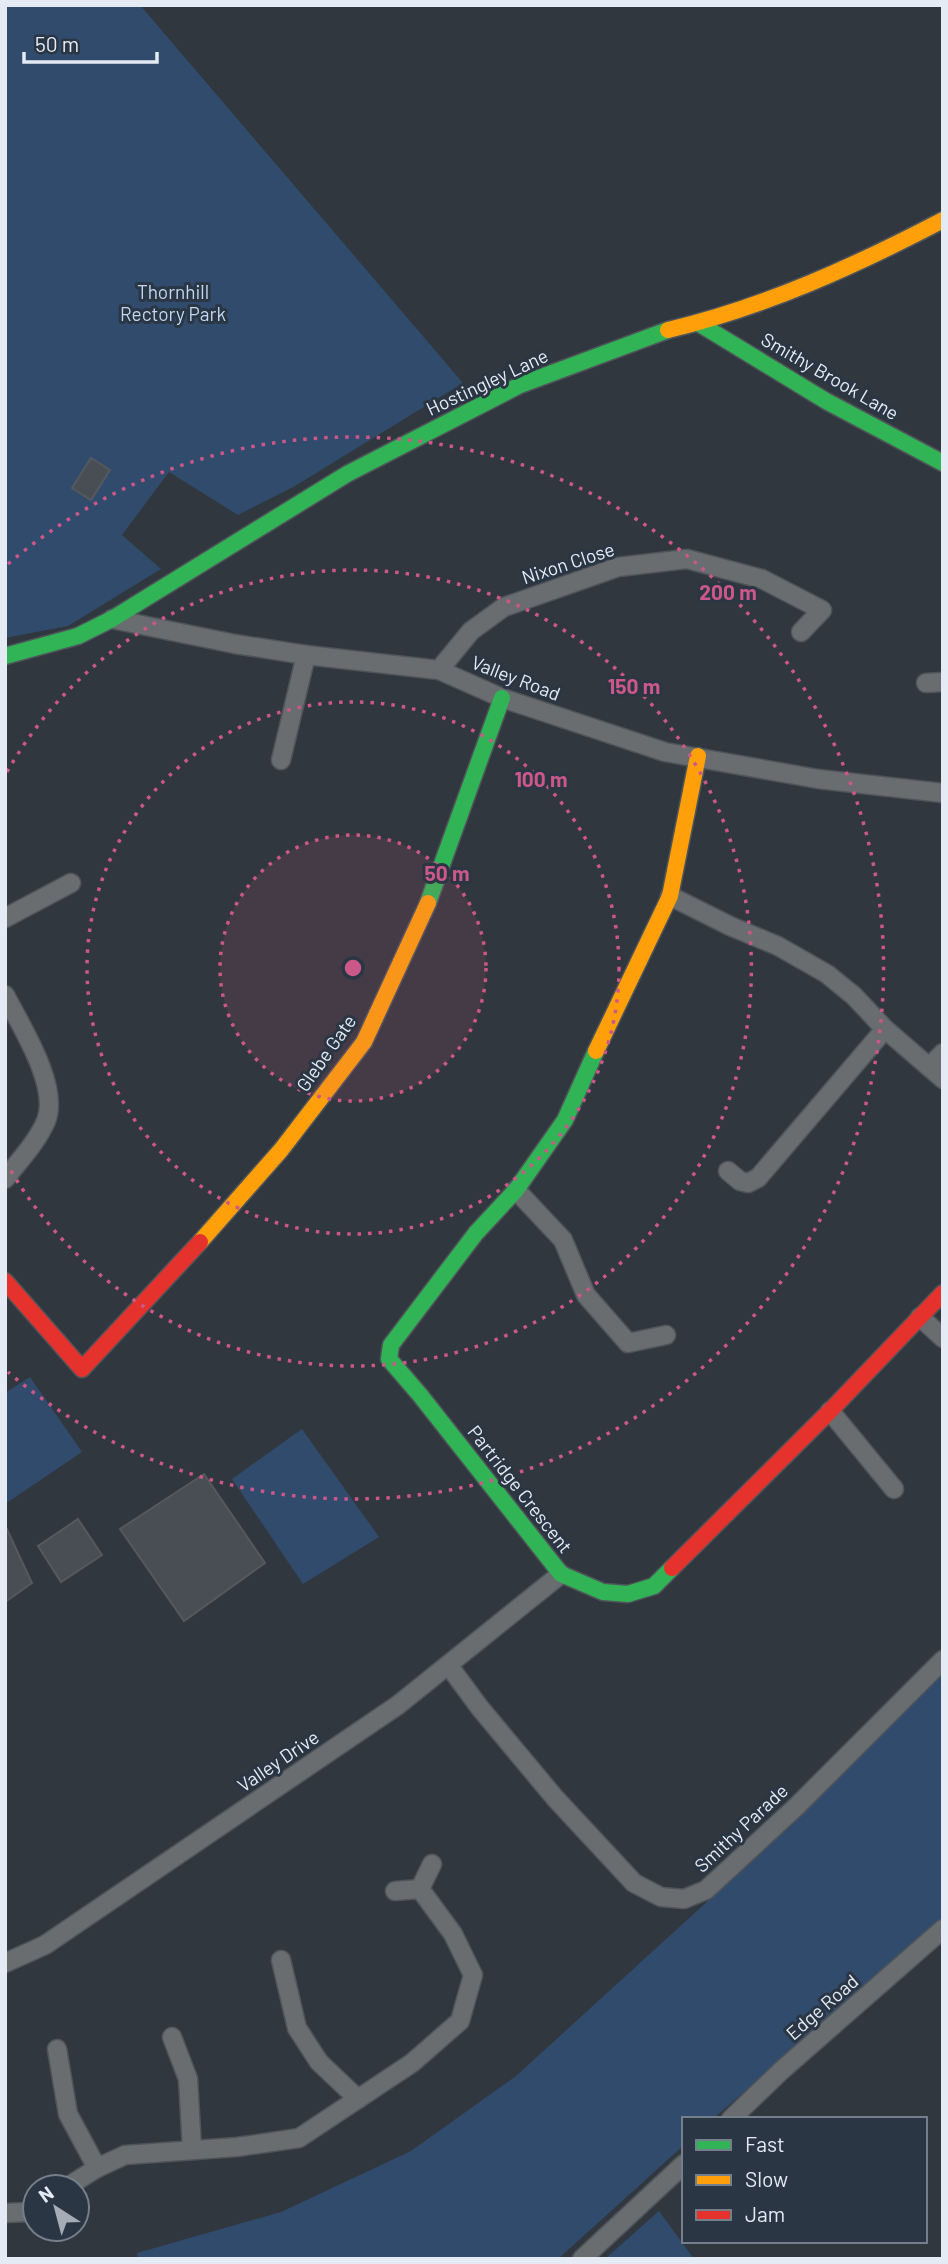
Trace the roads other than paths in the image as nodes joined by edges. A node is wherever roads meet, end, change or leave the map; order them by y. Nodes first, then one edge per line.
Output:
1 (943, 220) edge
2 (698, 323) junction
3 (943, 463) edge
4 (113, 619) junction
5 (801, 632) dead end
6 (306, 655) junction
7 (5, 656) edge
8 (439, 670) junction
9 (502, 698) junction
10 (698, 756) junction
11 (281, 760) dead end
12 (943, 793) edge
13 (71, 883) dead end
14 (670, 896) junction
15 (5, 918) edge
16 (5, 995) edge
17 (886, 1029) junction
18 (943, 1053) edge
19 (936, 1073) edge
20 (728, 1171) dead end
21 (5, 1179) edge
22 (516, 1190) junction
23 (5, 1282) edge
24 (943, 1293) edge
25 (920, 1317) junction
26 (667, 1335) dead end
27 (943, 1338) edge
28 (830, 1411) junction
29 (894, 1489) dead end
30 (561, 1574) junction
31 (943, 1660) edge
32 (449, 1666) junction
33 (432, 1864) dead end
34 (420, 1889) junction
35 (395, 1891) dead end
36 (943, 1929) edge
37 (281, 1959) dead end
38 (5, 1963) edge
39 (172, 2037) dead end
40 (57, 2049) dead end
41 (358, 2099) junction
42 (733, 2117) edge
43 (192, 2149) junction
44 (682, 2166) edge
45 (97, 2168) junction
46 (89, 2173) edge
47 (582, 2259) edge

1 - 2 street, Hostingley Lane
2 - 3 street, Smithy Brook Lane
2 - 4 street, Hostingley Lane
4 - 6 street, Valley Road
4 - 7 street, Hostingley Lane
5 - 8 street, Nixon Close
6 - 8 street, Valley Road
6 - 11 street
8 - 9 street, Valley Road
9 - 10 street, Valley Road
9 - 23 street, Glebe Gate
10 - 12 street, Valley Road
10 - 14 street, Partridge Crescent
13 - 15 street
14 - 17 street
14 - 22 street, Partridge Crescent
16 - 21 street
17 - 19 street
17 - 20 street
18 - 19 street
22 - 26 street
22 - 30 street, Partridge Crescent
24 - 25 street, Partridge Crescent
25 - 27 street
25 - 28 street, Partridge Crescent
28 - 29 street
28 - 30 street, Partridge Crescent
30 - 32 street, Valley Drive
31 - 32 street, Smithy Parade
32 - 38 street, Valley Drive
33 - 34 street
34 - 35 street
34 - 41 street
36 - 42 street, Edge Road
37 - 41 street
39 - 43 street
40 - 45 street
41 - 43 street
43 - 45 street
44 - 47 street
45 - 46 street

